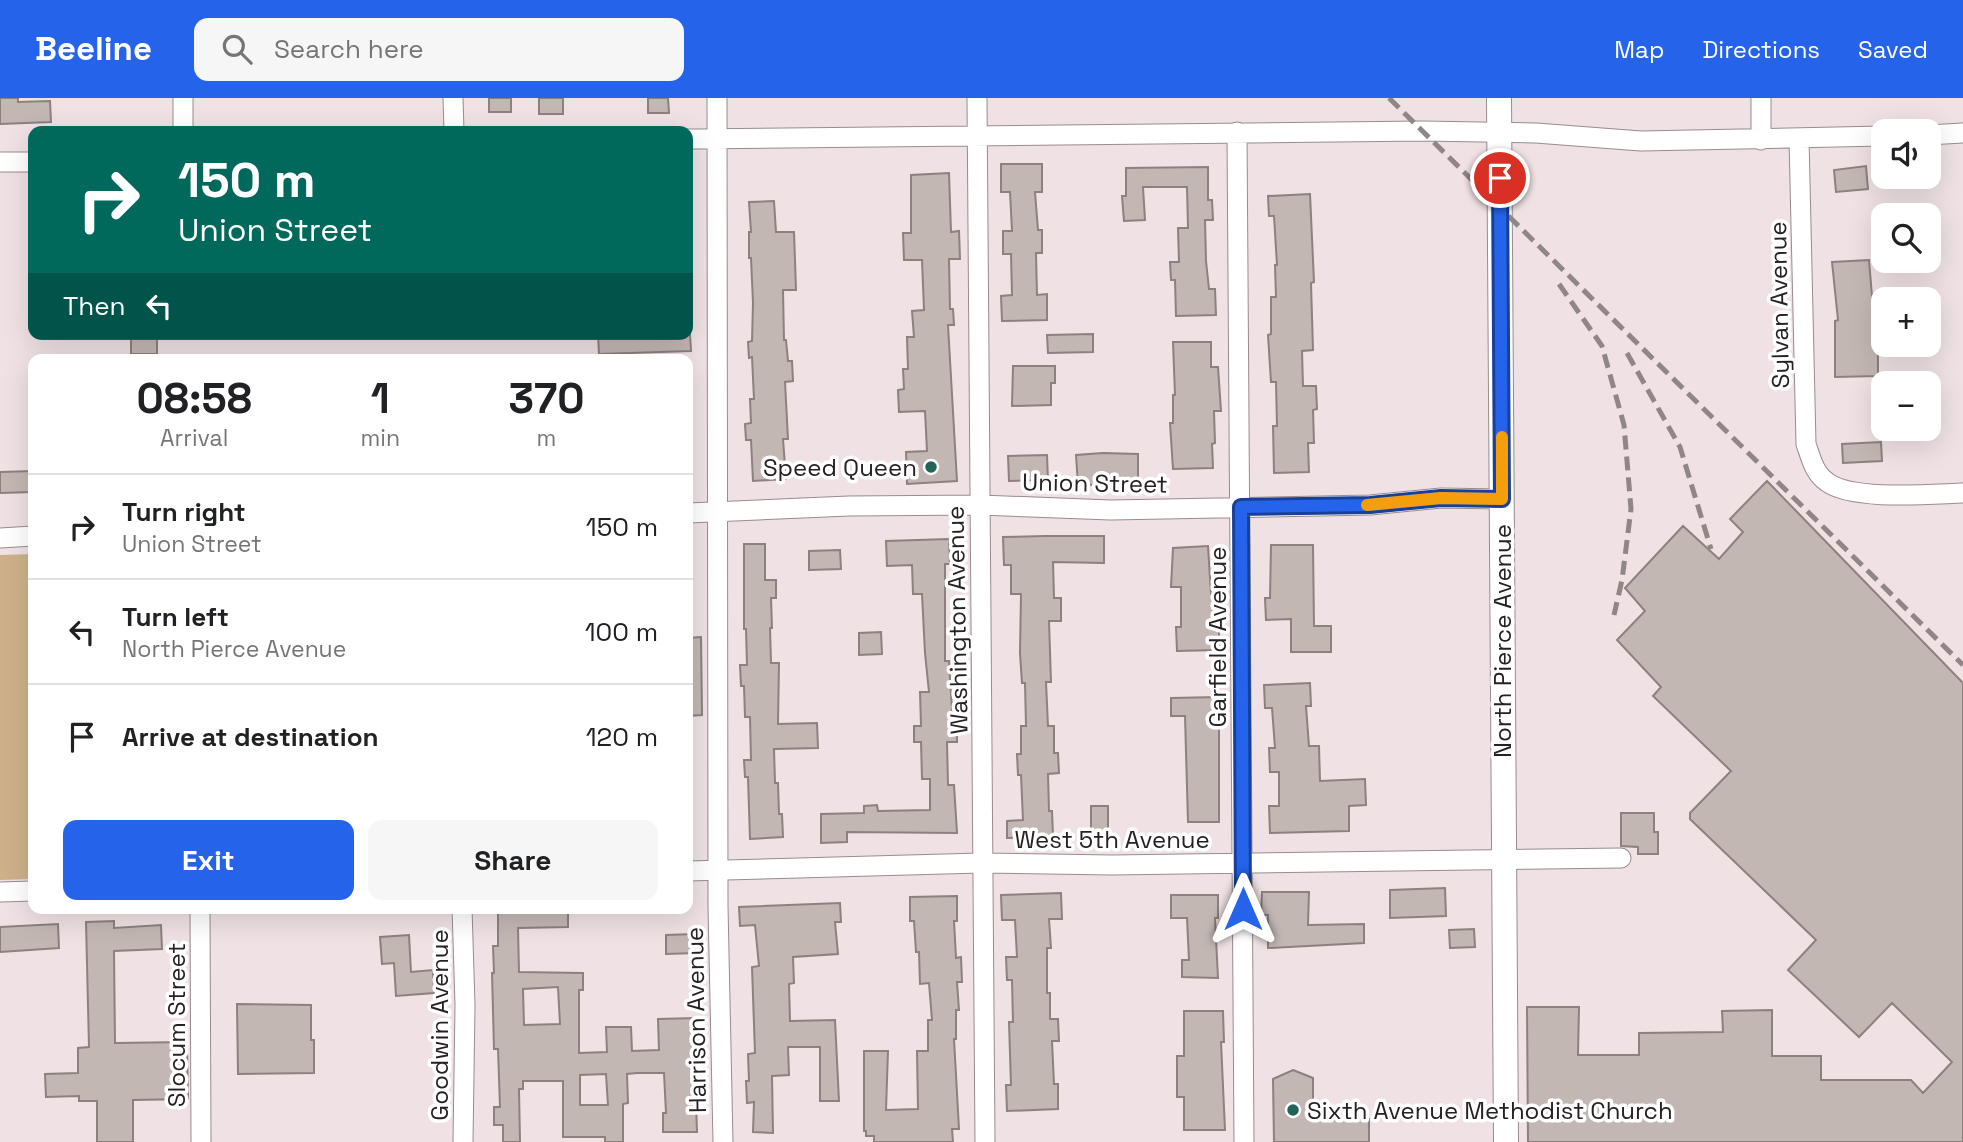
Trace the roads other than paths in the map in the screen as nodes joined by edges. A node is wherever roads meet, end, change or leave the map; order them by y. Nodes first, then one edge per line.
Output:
1 (183, 98) edge
2 (453, 98) edge
3 (717, 98) edge
4 (977, 98) edge
5 (1499, 98) edge
6 (1761, 98) edge
7 (183, 126) edge
8 (454, 126) edge
9 (1237, 132) junction
10 (1500, 132) junction
11 (1963, 133) edge
12 (1941, 134) edge
13 (977, 136) junction
14 (1871, 136) edge
15 (717, 138) junction
16 (1799, 138) junction
17 (693, 139) edge
18 (1761, 139) junction
19 (0, 162) edge
20 (28, 162) edge
21 (1963, 493) edge
22 (1502, 499) junction
23 (980, 505) junction
24 (1241, 507) junction
25 (719, 512) junction
26 (693, 513) edge
27 (28, 537) edge
28 (0, 538) edge
29 (1621, 858) dead end
30 (1504, 859) junction
31 (981, 863) junction
32 (1243, 864) junction
33 (718, 870) junction
34 (693, 871) edge
35 (28, 891) edge
36 (0, 892) edge
37 (200, 914) edge
38 (463, 914) edge
39 (201, 1142) edge
40 (463, 1142) edge
41 (723, 1142) edge
42 (985, 1142) edge
43 (1244, 1142) edge
44 (1506, 1142) edge

1 - 7 street
2 - 8 street
3 - 15 street, Harrison Avenue
4 - 13 street, Washington Avenue
5 - 10 street, North Pierce Avenue
6 - 18 street
9 - 10 street
9 - 13 street
9 - 24 street, Garfield Avenue
10 - 18 street
10 - 22 street, North Pierce Avenue
11 - 12 street
13 - 15 street
13 - 23 street, Washington Avenue
14 - 16 street
15 - 17 street
15 - 25 street, Harrison Avenue
16 - 18 street
16 - 21 street, Sylvan Avenue
19 - 20 street
22 - 24 street, Union Street
22 - 30 street, North Pierce Avenue
23 - 24 street, Union Street
23 - 25 street, Union Street
23 - 31 street, Washington Avenue
24 - 32 street, Garfield Avenue
25 - 26 street, Union Street
25 - 33 street, Harrison Avenue
27 - 28 street
29 - 30 street, West 5th Avenue
30 - 32 street, West 5th Avenue
30 - 44 street, North Pierce Avenue
31 - 32 street, West 5th Avenue
31 - 33 street, West 5th Avenue
31 - 42 street, Washington Avenue
32 - 43 street, Garfield Avenue
33 - 34 street, West 5th Avenue
33 - 41 street, Harrison Avenue
35 - 36 street
37 - 39 street, Slocum Street
38 - 40 street, Goodwin Avenue

